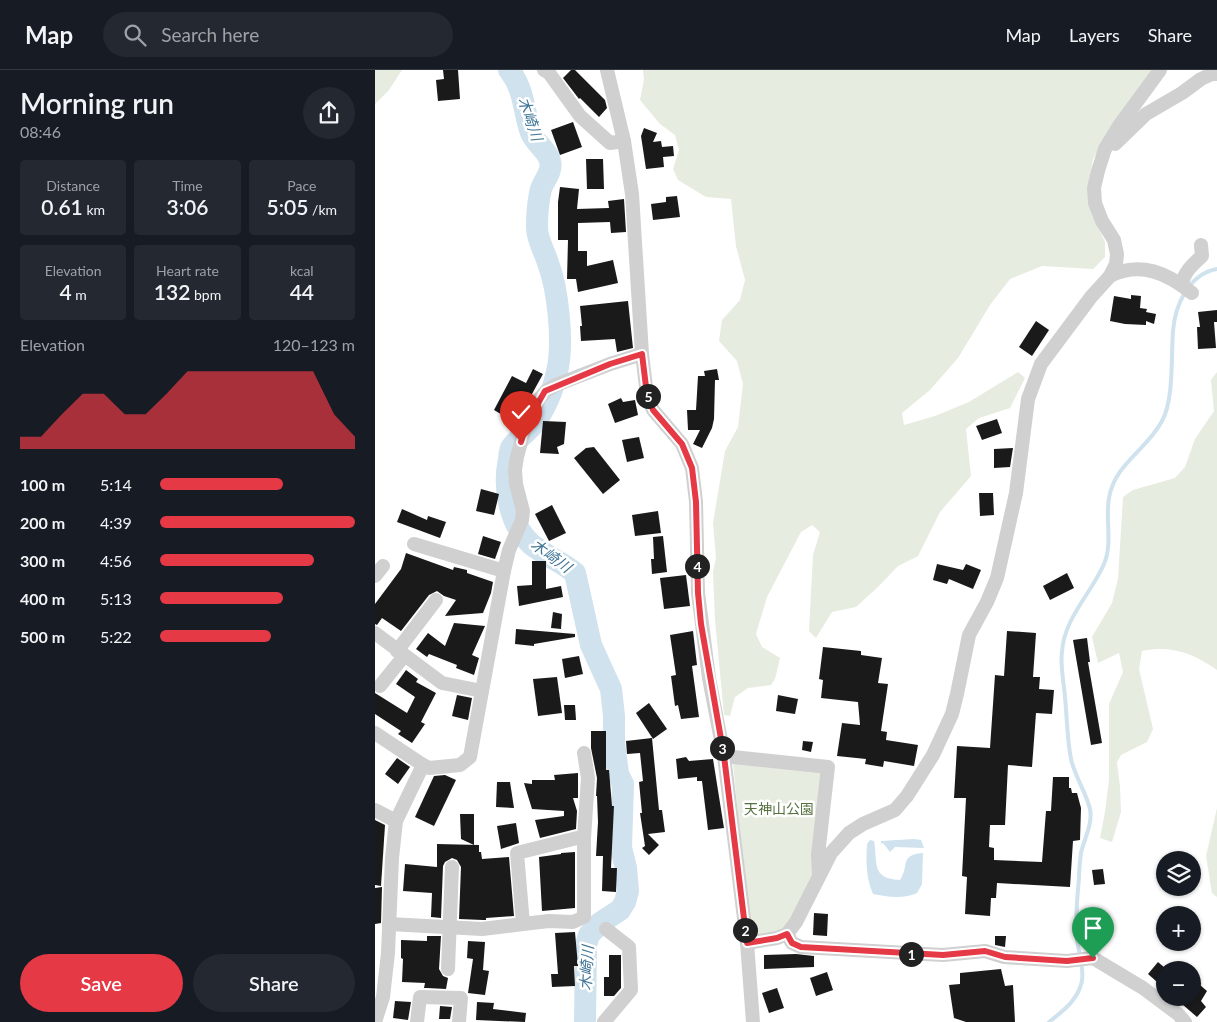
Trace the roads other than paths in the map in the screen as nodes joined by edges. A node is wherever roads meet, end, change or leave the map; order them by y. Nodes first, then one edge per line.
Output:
1 (544, 70) edge
2 (607, 70) edge
3 (1160, 70) edge
4 (1217, 74) edge
5 (624, 142) junction
6 (1105, 149) junction
7 (1201, 245) dead end
8 (1110, 276) junction
9 (642, 354) junction
10 (414, 544) dead end
11 (504, 571) junction
12 (435, 600) dead end
13 (375, 634) edge
14 (401, 654) junction
15 (380, 686) dead end
16 (482, 691) junction
17 (375, 733) edge
18 (584, 753) dead end
19 (724, 756) junction
20 (423, 764) junction
21 (375, 810) edge
22 (396, 821) junction
23 (584, 838) junction
24 (452, 867) dead end
25 (819, 876) junction
26 (389, 924) junction
27 (523, 924) junction
28 (450, 928) junction
29 (606, 929) dead end
30 (787, 934) junction
31 (747, 943) junction
32 (381, 950) edge
33 (448, 969) dead end
34 (375, 1022) edge
35 (417, 1022) edge
36 (459, 1022) edge
37 (604, 1022) edge
38 (753, 1022) edge
39 (1185, 1022) edge

1 - 5 street
2 - 5 street
3 - 6 street
4 - 6 street
5 - 9 street
6 - 8 street
7 - 8 street
8 - 25 street
9 - 11 street
9 - 19 street
10 - 11 street
11 - 16 street
12 - 14 street
13 - 14 street
14 - 15 street
14 - 16 street
16 - 20 street
17 - 20 street
18 - 23 street
19 - 25 street
19 - 31 street
20 - 22 street
21 - 22 street
22 - 26 street
23 - 27 street
23 - 27 street
24 - 28 street
25 - 30 street
26 - 28 street
26 - 32 street
27 - 28 street
28 - 33 street
29 - 37 street
30 - 31 street
30 - 39 street
31 - 38 street
32 - 34 street
35 - 36 street

